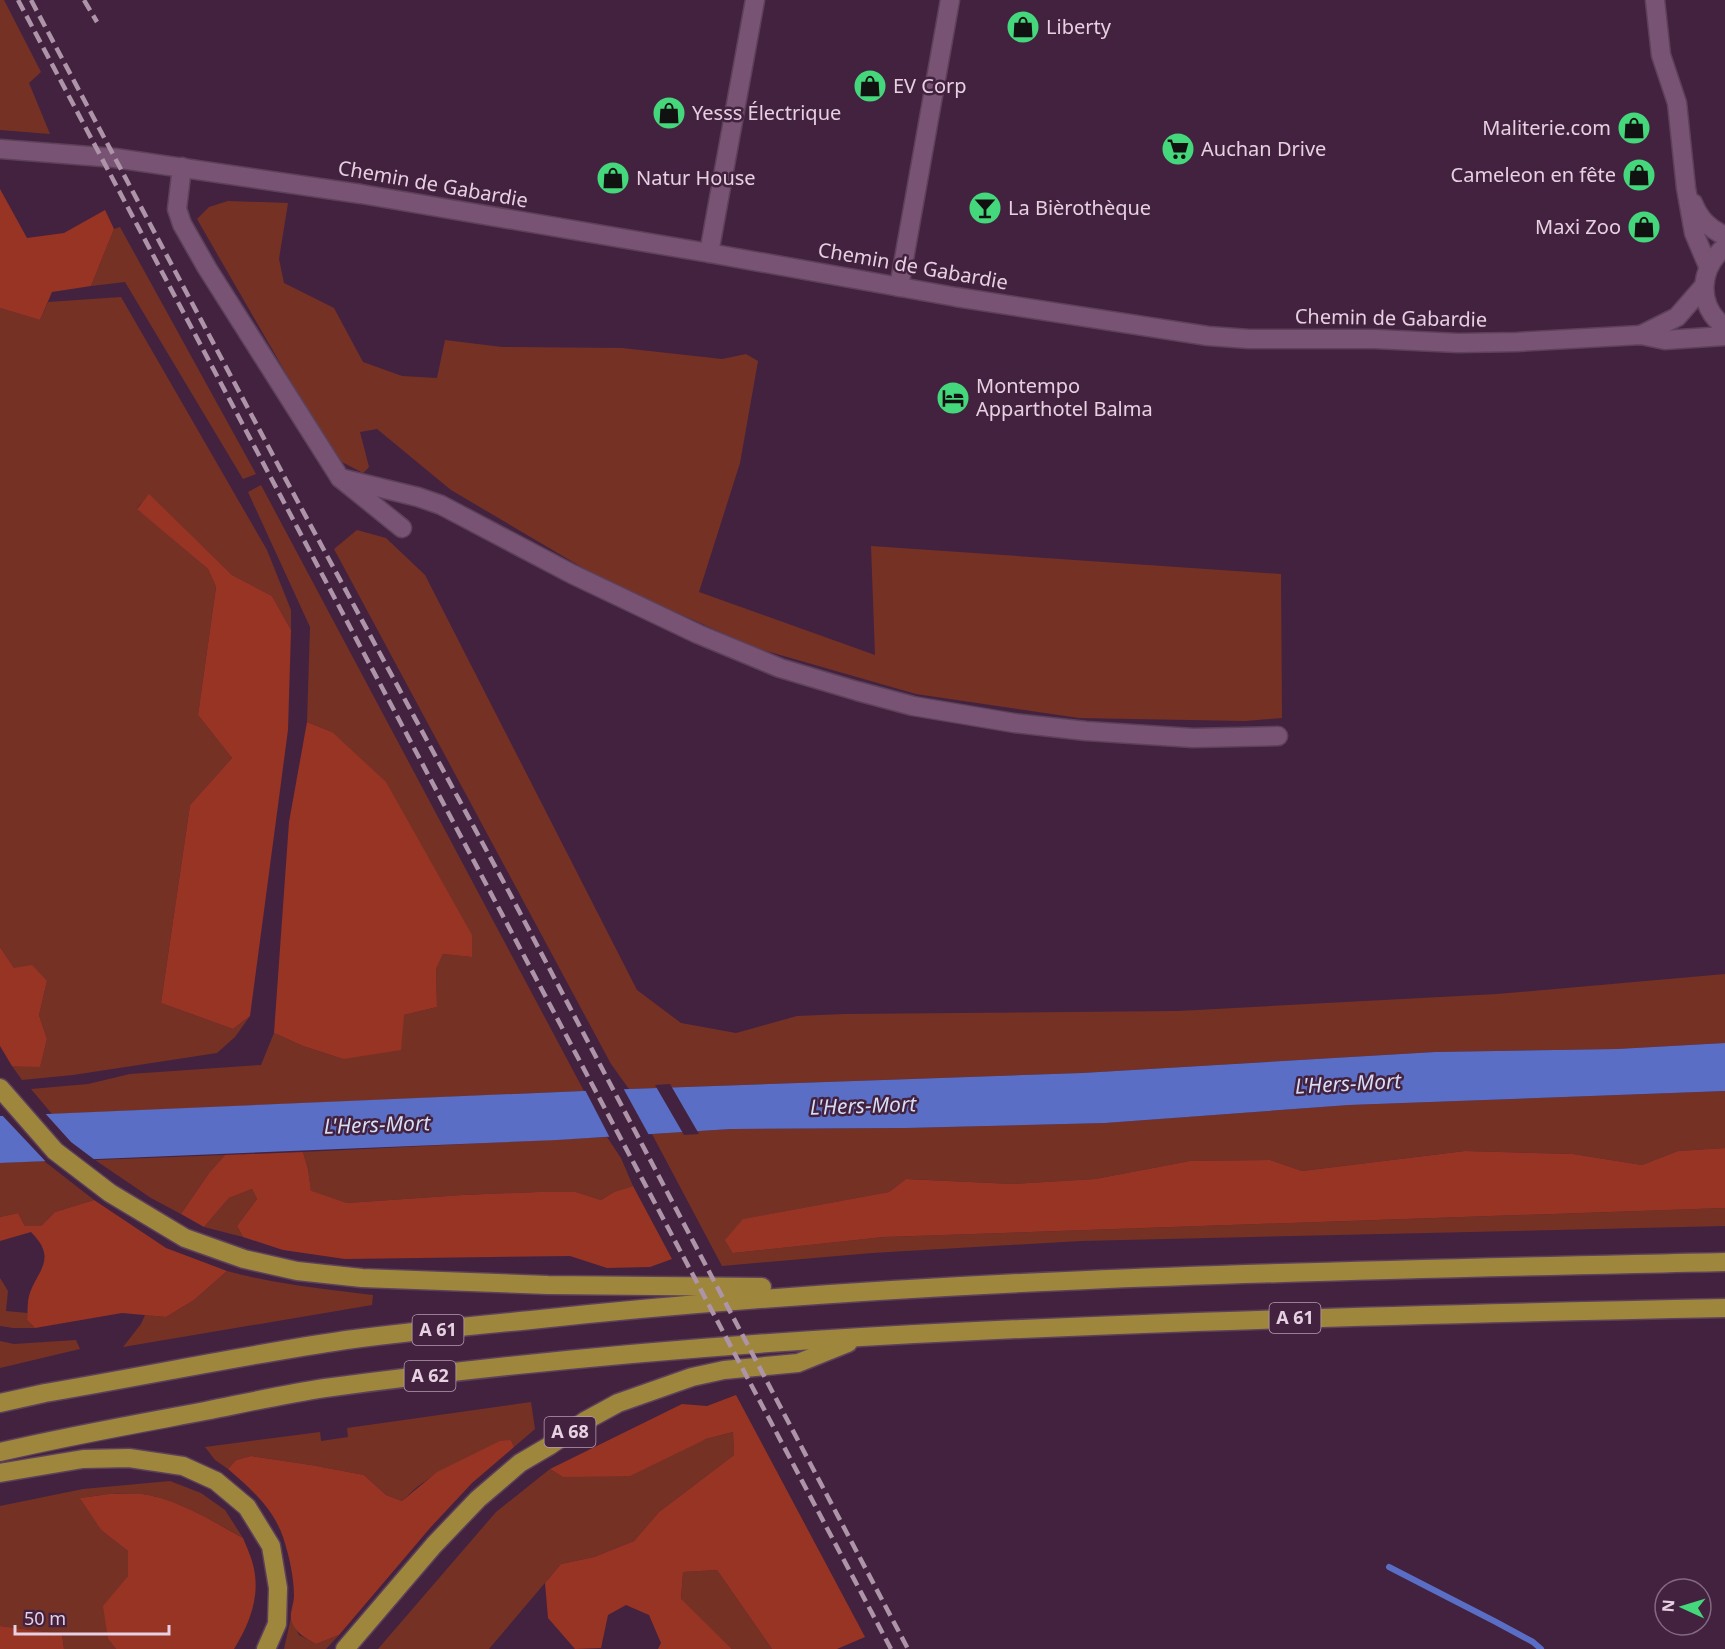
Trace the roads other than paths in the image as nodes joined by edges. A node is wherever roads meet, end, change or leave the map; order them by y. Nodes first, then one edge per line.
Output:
1 (755, 0) edge
2 (950, 0) edge
3 (1655, 0) edge
4 (0, 149) edge
5 (182, 167) junction
6 (1686, 188) junction
7 (1725, 236) edge
8 (1725, 247) edge
9 (709, 253) junction
10 (1708, 266) junction
11 (1704, 286) junction
12 (899, 287) junction
13 (1725, 327) edge
14 (1641, 335) junction
15 (1725, 336) edge
16 (340, 478) junction
17 (402, 528) dead end
18 (1278, 736) dead end
19 (0, 1088) edge
20 (1725, 1262) edge
21 (881, 1290) junction
22 (1725, 1308) edge
23 (866, 1336) junction
24 (0, 1403) edge
25 (0, 1452) edge
26 (0, 1473) edge
27 (267, 1649) edge
28 (345, 1649) edge

1 - 9 street
2 - 12 street
3 - 6 street
4 - 5 street, Chemin de Gabardie
5 - 9 street, Chemin de Gabardie
5 - 16 street
6 - 7 street
6 - 10 street
8 - 10 street
9 - 12 street, Chemin de Gabardie
10 - 11 street
11 - 13 street
11 - 14 street, Chemin de Gabardie
12 - 14 street, Chemin de Gabardie
14 - 15 street, Chemin de Gabardie
16 - 17 street
16 - 18 street
19 - 21 highway
20 - 21 highway, A 61
21 - 24 highway, A 61
22 - 23 highway, A 61
23 - 25 highway, A 62
23 - 28 highway, A 68
26 - 27 highway

